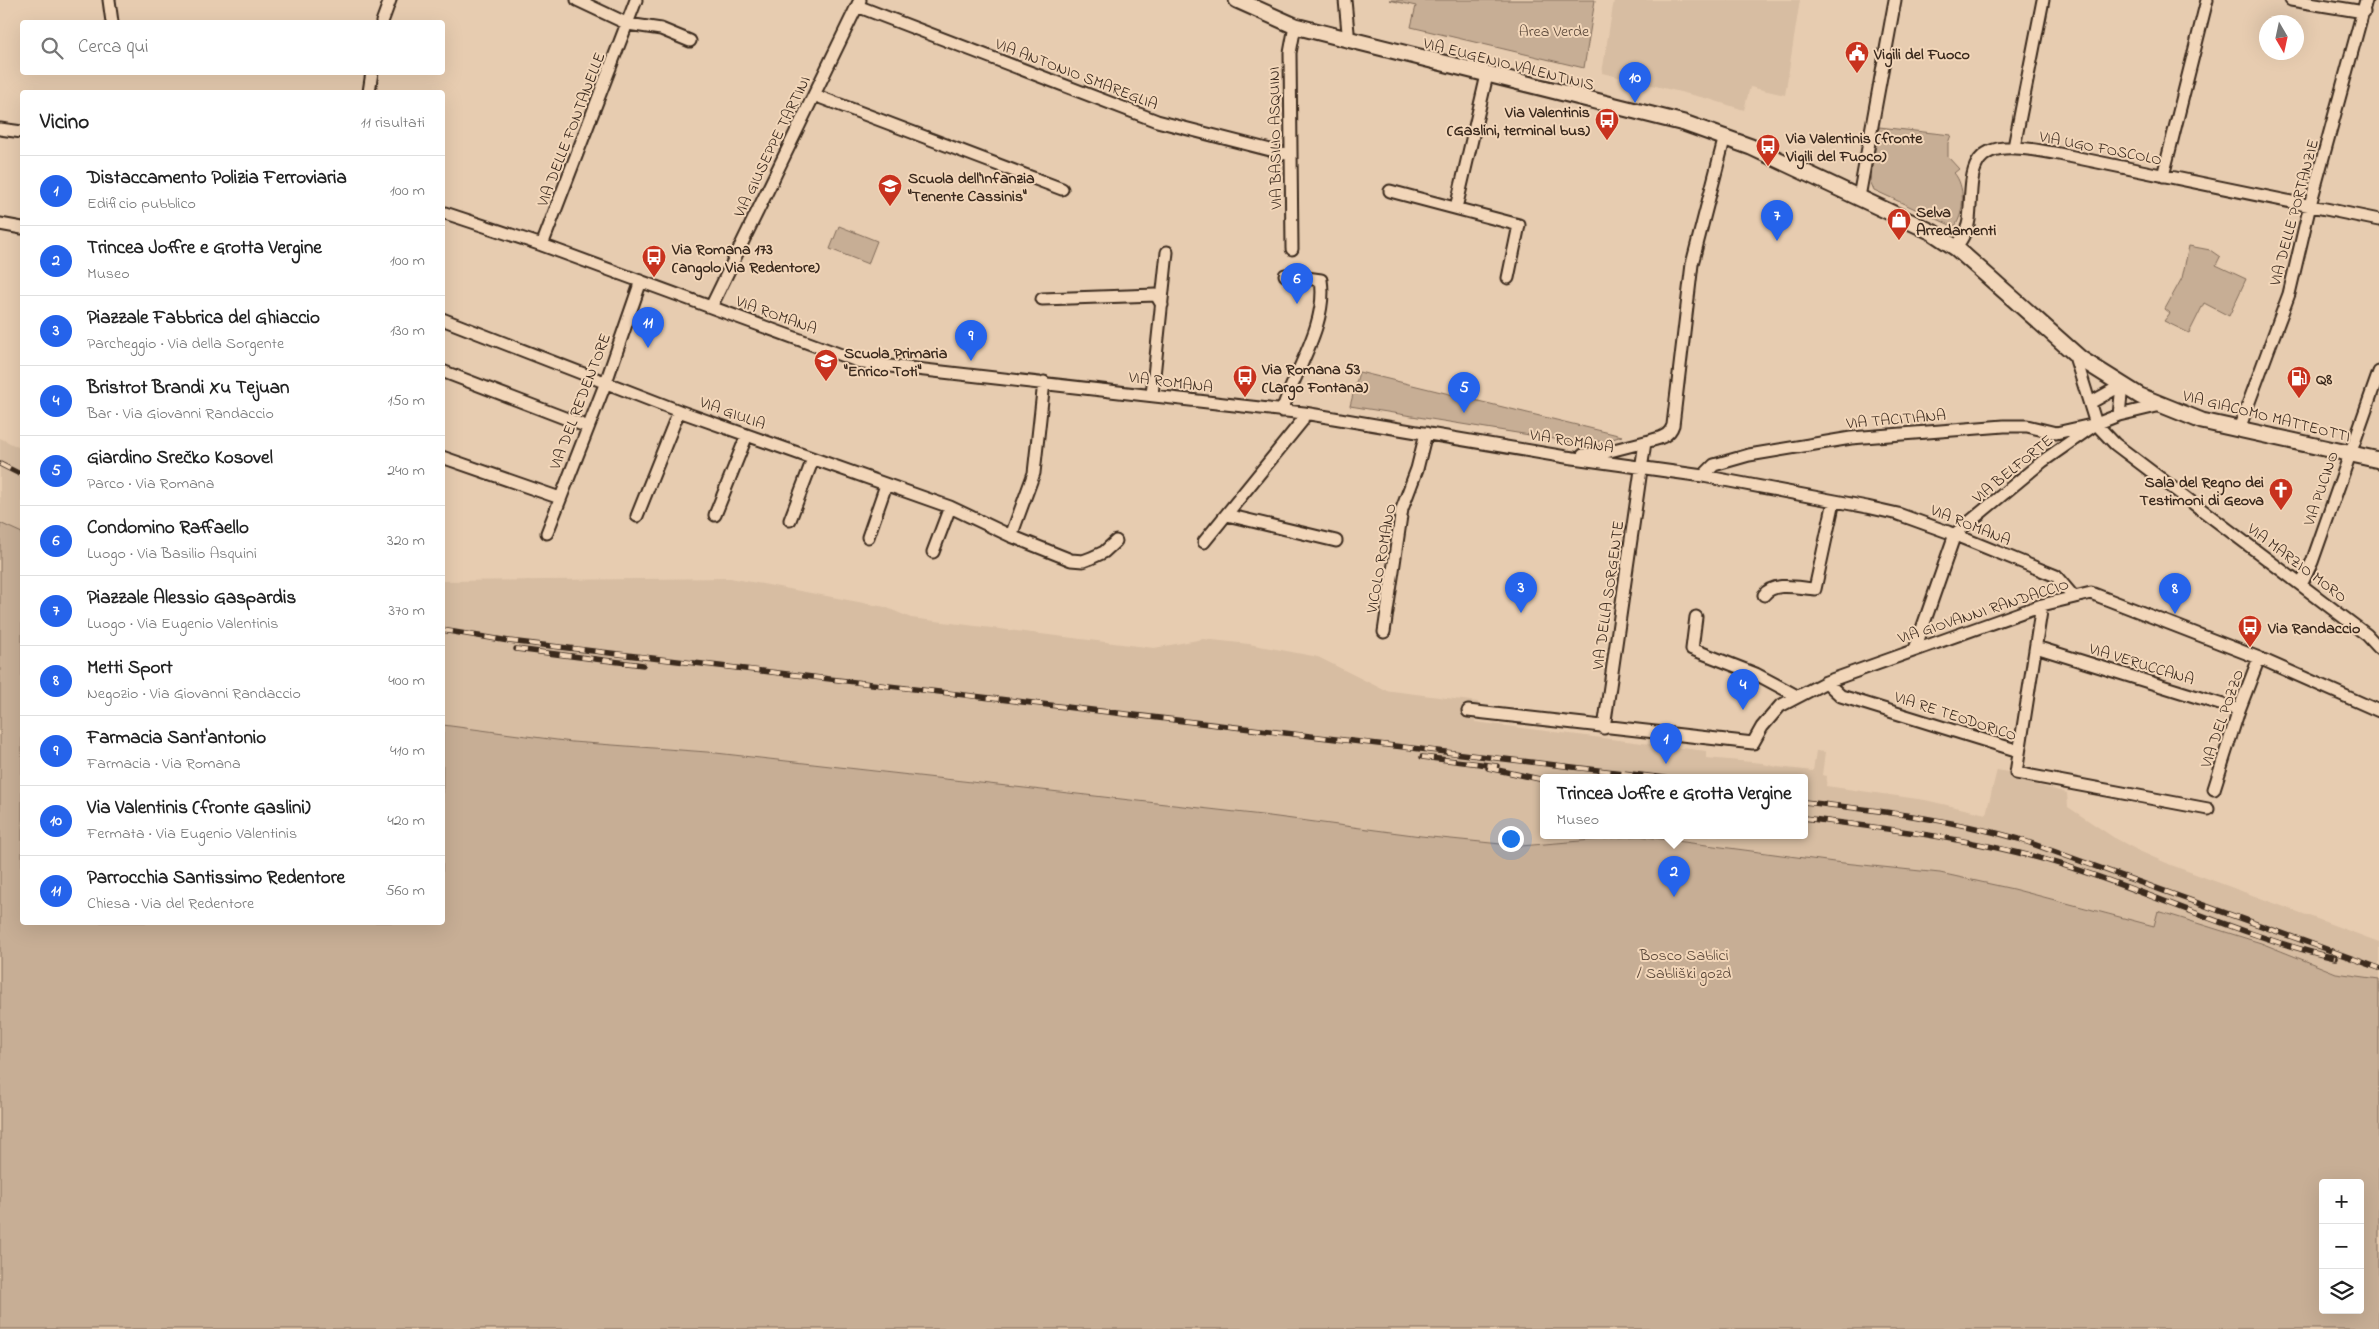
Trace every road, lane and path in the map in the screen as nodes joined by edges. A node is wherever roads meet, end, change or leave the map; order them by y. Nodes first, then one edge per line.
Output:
1 (109, 0) edge
2 (390, 0) edge
3 (577, 0) edge
4 (636, 0) edge
5 (1237, 0) edge
6 (1346, 0) edge
7 (1895, 0) edge
8 (2044, 0) edge
9 (2207, 0) edge
10 (2291, 0) edge
11 (858, 3) edge
12 (2365, 6) edge
13 (112, 20) edge
14 (383, 20) edge
15 (628, 24) junction
16 (1295, 26) junction
17 (690, 40) dead end
18 (1347, 40) junction
19 (372, 75) edge
20 (1487, 75) junction
21 (369, 90) edge
22 (814, 95) junction
23 (0, 129) edge
24 (20, 132) edge
25 (1725, 136) junction
26 (2014, 148) junction
27 (1290, 155) junction
28 (2163, 176) junction
29 (1062, 189) dead end
30 (1390, 191) dead end
31 (1859, 197) junction
32 (2310, 205) junction
33 (1456, 208) junction
34 (445, 213) edge
35 (2379, 220) edge
36 (0, 224) edge
37 (20, 228) edge
38 (542, 245) junction
39 (1956, 248) junction
40 (1292, 249) dead end
41 (1168, 252) dead end
42 (1285, 275) dead end
43 (1508, 278) dead end
44 (641, 281) junction
45 (1042, 300) dead end
46 (1162, 305) junction
47 (711, 307) junction
48 (445, 320) edge
49 (2073, 352) junction
50 (445, 372) edge
51 (2379, 372) edge
52 (606, 382) junction
53 (1044, 382) junction
54 (2122, 385) junction
55 (1152, 395) junction
56 (2090, 403) junction
57 (2161, 405) junction
58 (679, 411) junction
59 (1282, 411) junction
60 (1304, 413) junction
61 (2119, 415) junction
62 (2096, 424) junction
63 (588, 427) junction
64 (2239, 429) junction
65 (1426, 433) junction
66 (747, 435) junction
67 (1644, 442) junction
68 (2349, 454) junction
69 (1566, 456) junction
70 (445, 458) edge
71 (813, 459) junction
72 (2379, 460) edge
73 (1642, 467) junction
74 (1704, 476) junction
75 (886, 485) junction
76 (560, 498) junction
77 (1834, 501) junction
78 (950, 508) junction
79 (715, 515) dead end
80 (1227, 515) junction
81 (637, 516) dead end
82 (790, 520) dead end
83 (547, 533) dead end
84 (1955, 534) junction
85 (1011, 536) junction
86 (868, 537) dead end
87 (1116, 540) dead end
88 (1336, 540) dead end
89 (1204, 542) dead end
90 (933, 552) dead end
91 (2301, 585) junction
92 (1764, 595) dead end
93 (2073, 596) junction
94 (2042, 605) junction
95 (1696, 617) dead end
96 (1384, 632) dead end
97 (2036, 647) junction
98 (2379, 648) edge
99 (1915, 649) junction
100 (2259, 658) junction
101 (1826, 682) junction
102 (1797, 696) junction
103 (2239, 710) junction
104 (1468, 711) dead end
105 (2379, 711) edge
106 (1604, 728) junction
107 (2019, 751) junction
108 (2214, 789) dead end
109 (2208, 809) dead end

1 - 13 street
2 - 14 street
3 - 15 street
4 - 15 street, VIA DELLE FONTANELLE
5 - 16 main road, VIA EUGENIO VALENTINIS
6 - 18 street
7 - 31 street
8 - 26 street
9 - 28 street
10 - 12 street
11 - 22 street, VIA GIUSEPPE TARTINI
11 - 27 street, VIA ANTONIO SMAREGLIA
12 - 32 street, VIA DELLE PORTANZIE
15 - 17 street
15 - 38 street, VIA DELLE FONTANELLE
16 - 18 main road, VIA EUGENIO VALENTINIS
16 - 27 street, VIA BASILIO ASQUINI
18 - 20 main road, VIA EUGENIO VALENTINIS
19 - 21 street
20 - 25 main road, VIA EUGENIO VALENTINIS
20 - 33 street
22 - 29 street
22 - 47 street, VIA GIUSEPPE TARTINI
23 - 24 street
25 - 31 main road, VIA EUGENIO VALENTINIS
25 - 67 street
26 - 28 street, VIA UGO FOSCOLO
26 - 39 street, VIA UGO FOSCOLO
27 - 40 street, VIA BASILIO ASQUINI
28 - 32 street, VIA UGO FOSCOLO
30 - 33 street
31 - 39 main road, VIA EUGENIO VALENTINIS
32 - 35 street, VIA UGO FOSCOLO
32 - 64 street, VIA DELLE PORTANZIE
33 - 43 street
34 - 38 street, VIA ROMANA
36 - 37 street
38 - 44 street, VIA ROMANA
39 - 49 main road, VIA EUGENIO VALENTINIS
41 - 46 street
42 - 59 street
44 - 47 street, VIA ROMANA
44 - 52 street, VIA DEL REDENTORE
45 - 46 street
46 - 55 street
47 - 53 street, VIA ROMANA
48 - 52 street, VIA GIULIA
49 - 54 main road, VIA EUGENIO VALENTINIS
49 - 56 street, VIA MARZIO MORO
50 - 63 street
51 - 68 street, VIA PUCINO
52 - 58 street, VIA GIULIA
52 - 63 street, VIA DEL REDENTORE
53 - 55 street, VIA ROMANA
53 - 85 street
54 - 56 street
54 - 57 main road, VIA GIACOMO MATTEOTTI
54 - 61 street
55 - 59 street, VIA ROMANA
56 - 62 street, VIA MARZIO MORO
57 - 61 street, VIA BELFORTE
57 - 64 main road, VIA GIACOMO MATTEOTTI
58 - 66 street, VIA GIULIA
58 - 81 street
59 - 60 street, VIA ROMANA
60 - 65 street, VIA ROMANA
60 - 80 street
61 - 62 street, VIA BELFORTE
62 - 74 street, VIA TACITIANA
62 - 84 street, VIA BELFORTE
62 - 91 street, VIA MARZIO MORO
63 - 76 street, VIA DEL REDENTORE
64 - 68 main road, VIA GIACOMO MATTEOTTI
65 - 69 street, VIA ROMANA
65 - 96 street, VICOLO ROMANO
66 - 71 street, VIA GIULIA
66 - 79 street
67 - 69 street
67 - 73 street, VIA DELLA SORGENTE
68 - 72 main road, VIA GIACOMO MATTEOTTI
68 - 91 street, VIA PUCINO
69 - 73 street, VIA ROMANA
70 - 76 street
71 - 75 street, VIA GIULIA
71 - 82 street
73 - 74 street, VIA ROMANA
73 - 106 street, VIA DELLA SORGENTE
74 - 77 street, VIA ROMANA
75 - 78 street, VIA GIULIA
75 - 86 street
76 - 83 street, VIA DEL REDENTORE
77 - 84 street, VIA ROMANA
77 - 92 street
78 - 85 street, VIA GIULIA
78 - 90 street
80 - 88 street
80 - 89 street
84 - 93 street, VIA ROMANA
84 - 99 street
85 - 87 street, VIA GIULIA
91 - 98 street, VIA MARZIO MORO
93 - 94 street, VIA GIOVANNI RANDACCIO
93 - 100 street, VIA GIOVANNI RANDACCIO
94 - 97 street
94 - 99 street, VIA GIOVANNI RANDACCIO
95 - 102 street
97 - 103 street, VIA VERUCCANA
97 - 107 street
99 - 101 street, VIA GIOVANNI RANDACCIO
100 - 103 street, VIA DEL POZZO
100 - 105 street, VIA GIOVANNI RANDACCIO
101 - 102 street, VIA GIOVANNI RANDACCIO
101 - 107 street, VIA RE TEODORICO
102 - 106 street, VIA GIOVANNI RANDACCIO
103 - 108 street, VIA DEL POZZO
104 - 106 street
107 - 109 street, VIA RE TEODORICO

